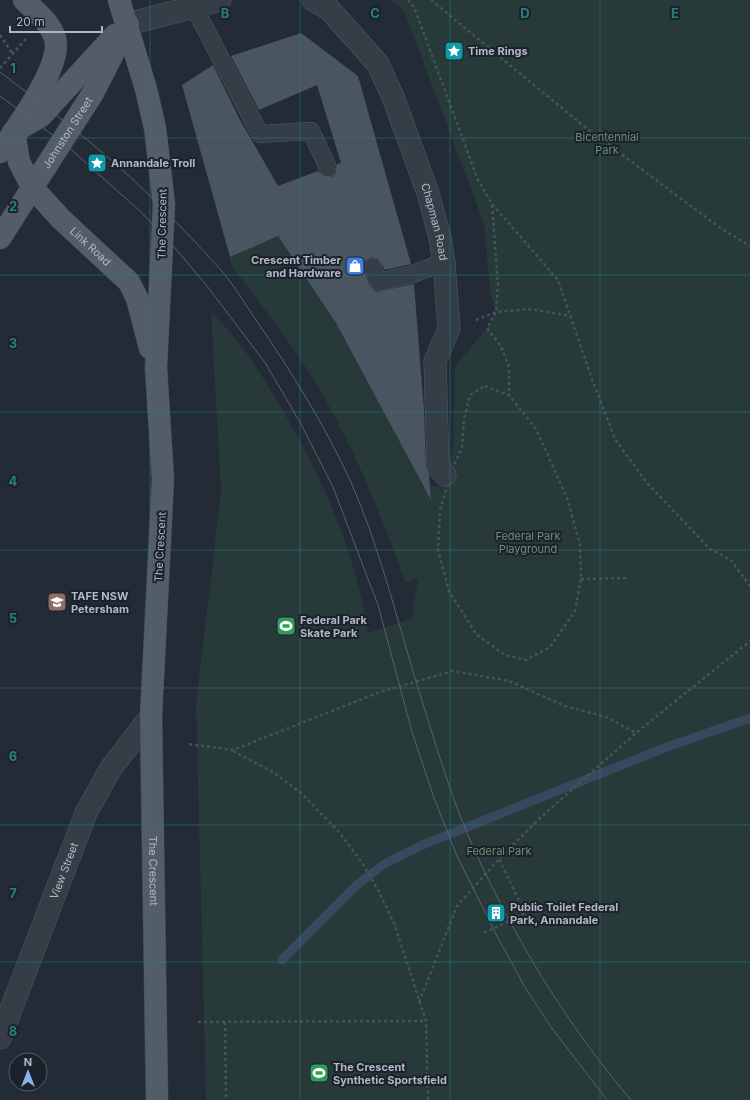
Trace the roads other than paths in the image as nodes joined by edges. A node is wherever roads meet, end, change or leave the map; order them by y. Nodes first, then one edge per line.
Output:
1 (24, 0) edge
2 (119, 0) edge
3 (220, 0) edge
4 (313, 0) edge
5 (194, 7) junction
6 (128, 24) junction
7 (14, 131) junction
8 (0, 152) edge
9 (328, 168) dead end
10 (32, 187) junction
11 (0, 238) edge
12 (444, 262) junction
13 (372, 267) dead end
14 (156, 368) junction
15 (445, 475) dead end
16 (151, 716) junction
17 (0, 1038) edge
18 (157, 1100) edge

1 - 7 main road
2 - 6 main road, The Crescent
3 - 5 street
4 - 12 street, Chapman Road
5 - 6 street
5 - 9 lane
6 - 7 main road
6 - 10 main road, Johnston Street
6 - 14 main road, The Crescent
7 - 8 main road
7 - 10 main road, Link Road
10 - 11 main road, Johnston Street
10 - 14 main road, Link Road
12 - 13 lane
12 - 15 street, Chapman Road
14 - 16 main road, The Crescent
16 - 17 street, View Street
16 - 18 main road, The Crescent

